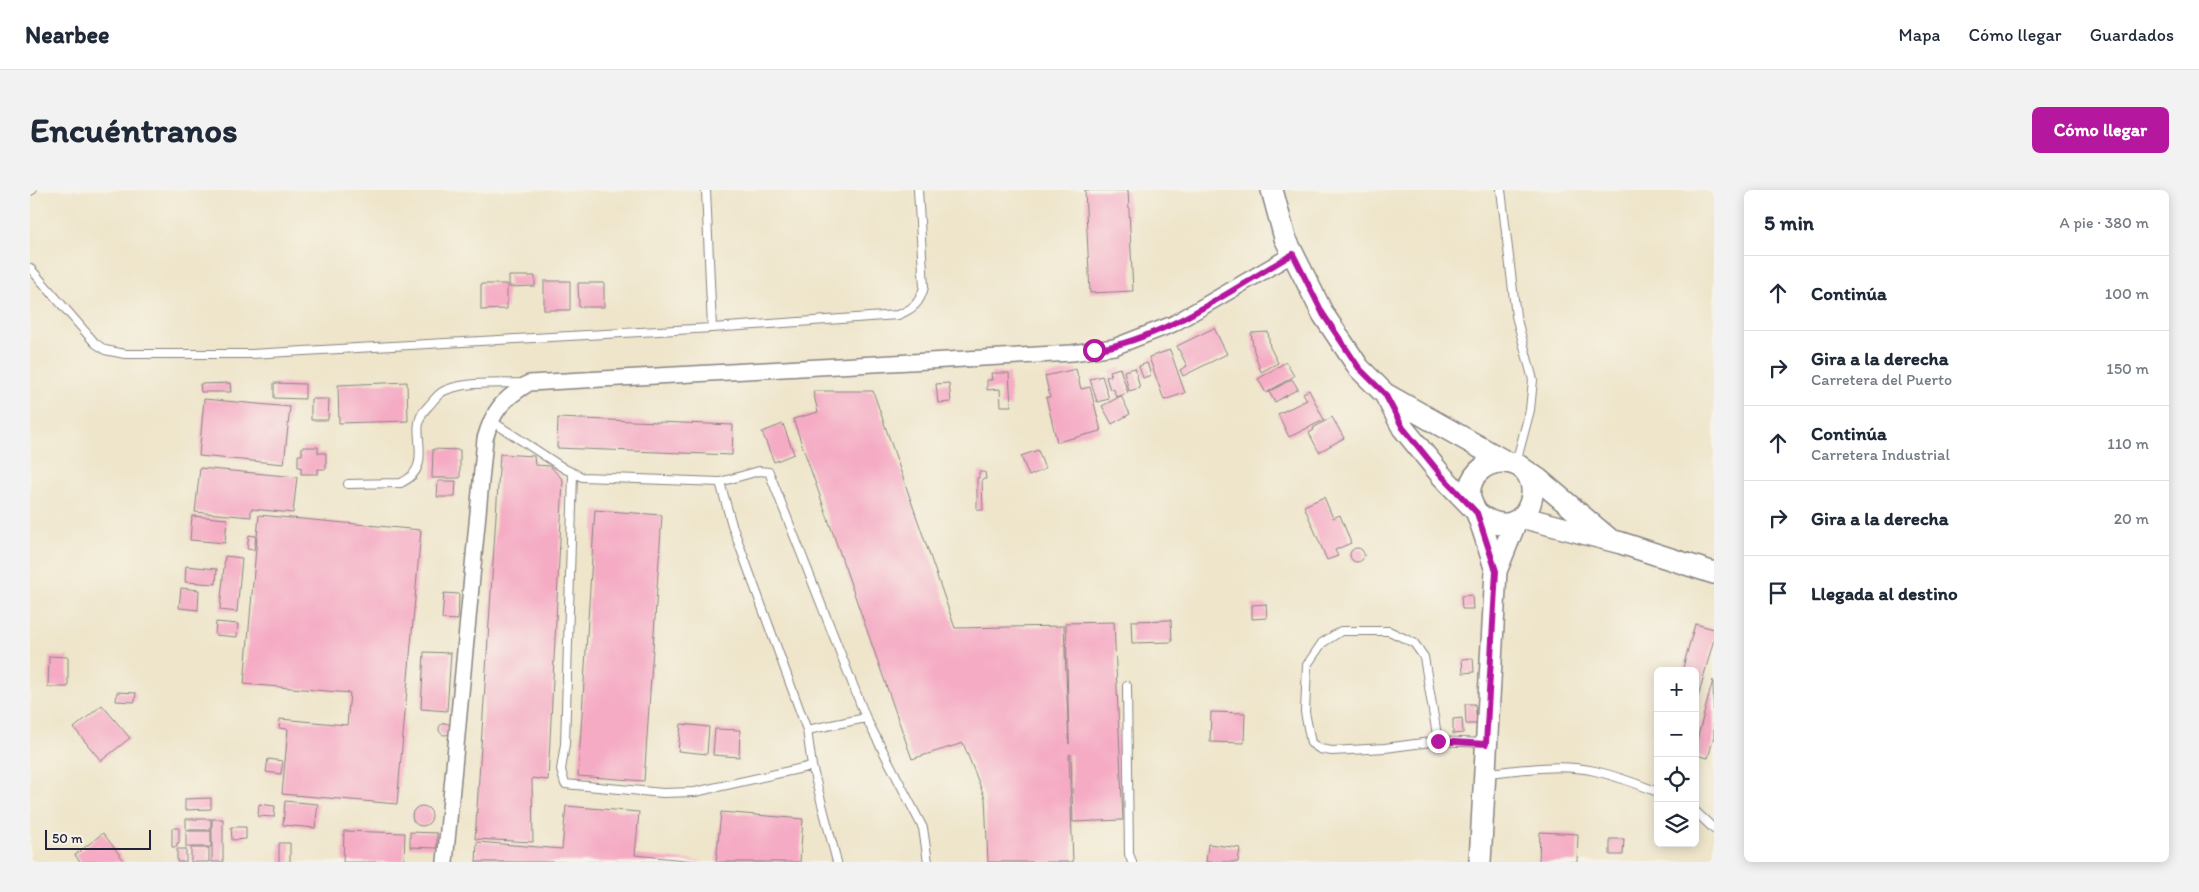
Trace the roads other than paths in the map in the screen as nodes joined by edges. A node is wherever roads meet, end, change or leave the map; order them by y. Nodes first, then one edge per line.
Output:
1 (706, 190) edge
2 (918, 190) edge
3 (1272, 190) edge
4 (1501, 190) edge
5 (1293, 254) junction
6 (30, 268) edge
7 (712, 328) junction
8 (529, 383) junction
9 (1385, 394) junction
10 (490, 420) junction
11 (1515, 465) junction
12 (573, 473) junction
13 (720, 482) junction
14 (348, 484) dead end
15 (1476, 512) junction
16 (1519, 519) junction
17 (1612, 541) junction
18 (1496, 571) junction
19 (1714, 573) edge
20 (1127, 686) dead end
21 (866, 718) junction
22 (807, 730) junction
23 (1438, 741) junction
24 (1486, 744) junction
25 (812, 766) junction
26 (1486, 773) junction
27 (1654, 790) edge
28 (1699, 816) edge
29 (1714, 829) edge
30 (445, 862) edge
31 (837, 862) edge
32 (928, 862) edge
33 (1132, 862) edge
34 (1480, 862) edge

1 - 7 lane
2 - 7 lane
3 - 5 main road
4 - 11 lane
5 - 8 street
5 - 9 main road
6 - 7 lane
8 - 10 street
8 - 14 lane
9 - 11 main road
9 - 15 main road
10 - 12 lane
10 - 30 street
11 - 15 main road
11 - 16 main road
11 - 17 main road
12 - 13 lane
12 - 25 lane
13 - 21 lane
13 - 22 lane
15 - 16 main road
15 - 18 main road
16 - 17 main road
16 - 18 main road
17 - 19 main road
18 - 24 main road
20 - 33 lane
21 - 22 lane
21 - 32 lane
22 - 25 lane
23 - 23 lane
23 - 24 lane
24 - 26 main road
25 - 31 lane
26 - 27 lane
26 - 34 main road
28 - 29 lane

